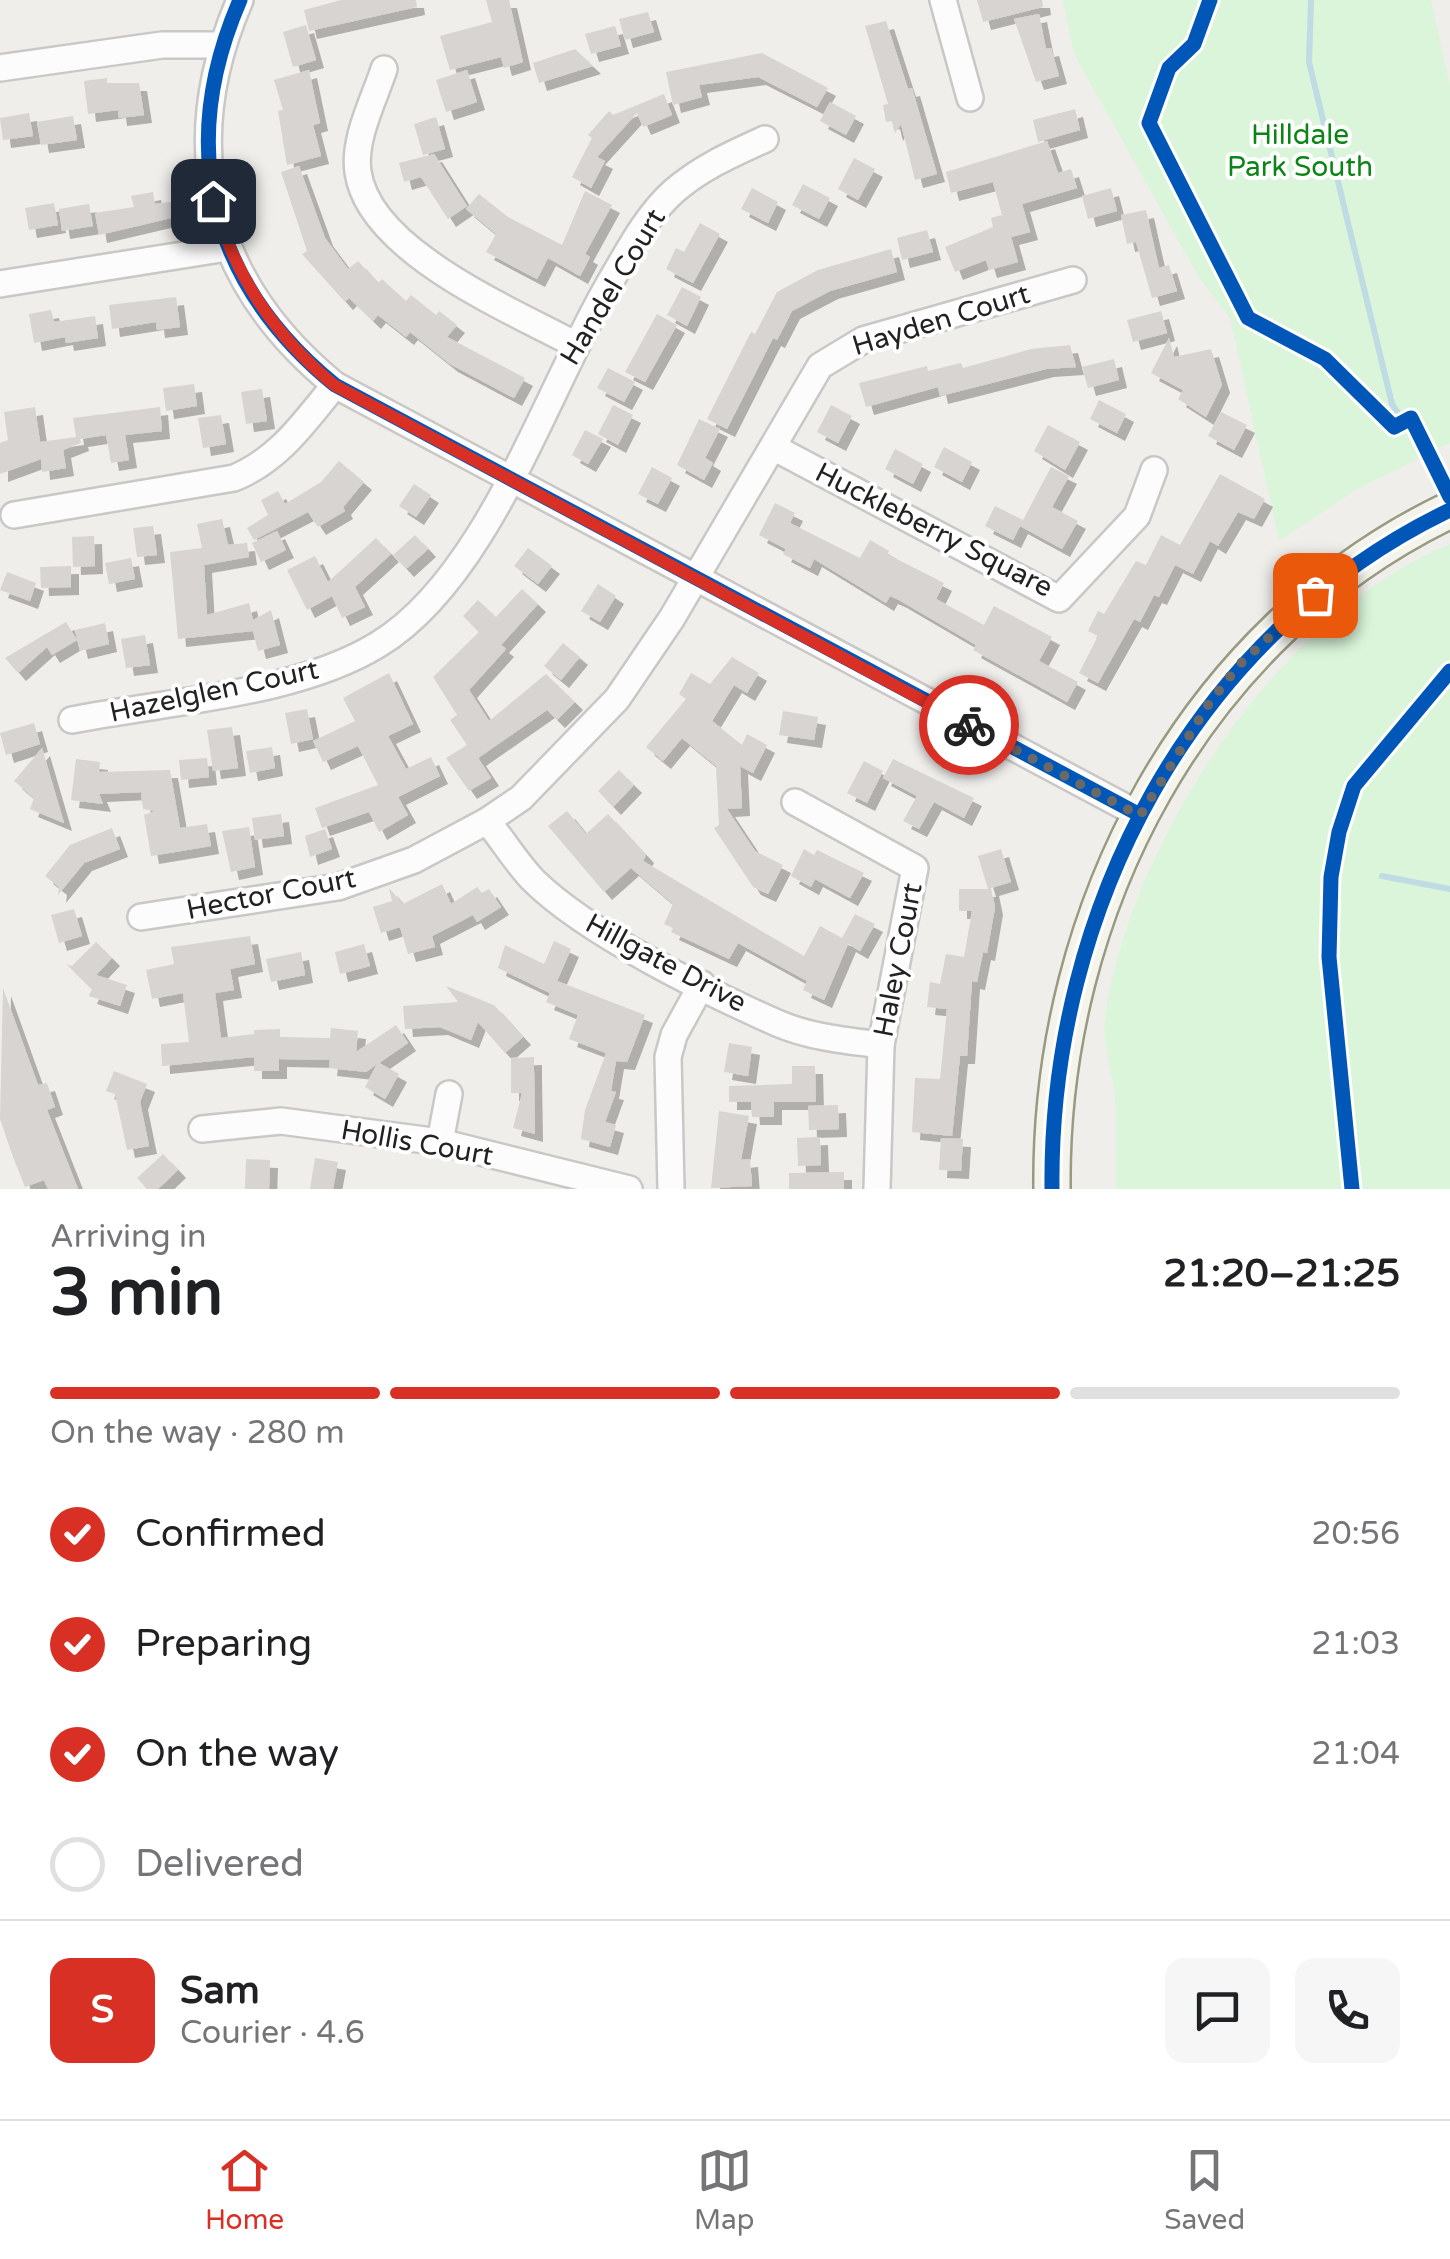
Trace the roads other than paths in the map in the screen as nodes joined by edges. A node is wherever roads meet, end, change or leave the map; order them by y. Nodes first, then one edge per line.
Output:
1 (240, 0) edge
2 (943, 0) edge
3 (220, 45) junction
4 (0, 68) edge
5 (384, 68) dead end
6 (970, 98) dead end
7 (765, 139) dead end
8 (227, 248) junction
9 (1073, 280) dead end
10 (0, 284) edge
11 (574, 344) junction
12 (334, 385) junction
13 (773, 447) junction
14 (1154, 470) dead end
15 (508, 479) junction
16 (1450, 510) edge
17 (14, 515) dead end
18 (696, 579) junction
19 (72, 720) dead end
20 (795, 802) dead end
21 (1140, 816) junction
22 (488, 821) junction
23 (140, 917) dead end
24 (702, 984) junction
25 (881, 1045) junction
26 (449, 1094) dead end
27 (202, 1130) dead end
28 (440, 1142) junction
29 (630, 1189) edge
30 (671, 1189) edge
31 (878, 1189) edge
32 (1052, 1189) edge

1 - 3 street
2 - 6 street
3 - 4 street
3 - 8 street
5 - 11 street
7 - 11 street, Handel Court
8 - 10 street
8 - 12 street
9 - 13 street, Hayden Court
11 - 15 street, Handel Court
12 - 15 street
12 - 17 street
13 - 14 street, Huckleberry Square
13 - 18 street, Hayden Court
15 - 18 street
15 - 19 street, Hazelglen Court
16 - 21 street
18 - 21 street
18 - 22 street, Hector Court
20 - 25 street, Haley Court
21 - 32 street
22 - 23 street, Hector Court
22 - 24 street, Hillgate Drive
24 - 25 street, Hillgate Drive
24 - 30 street
25 - 31 street, Haley Court
26 - 28 street
27 - 28 street, Hollis Court
28 - 29 street, Hollis Court

